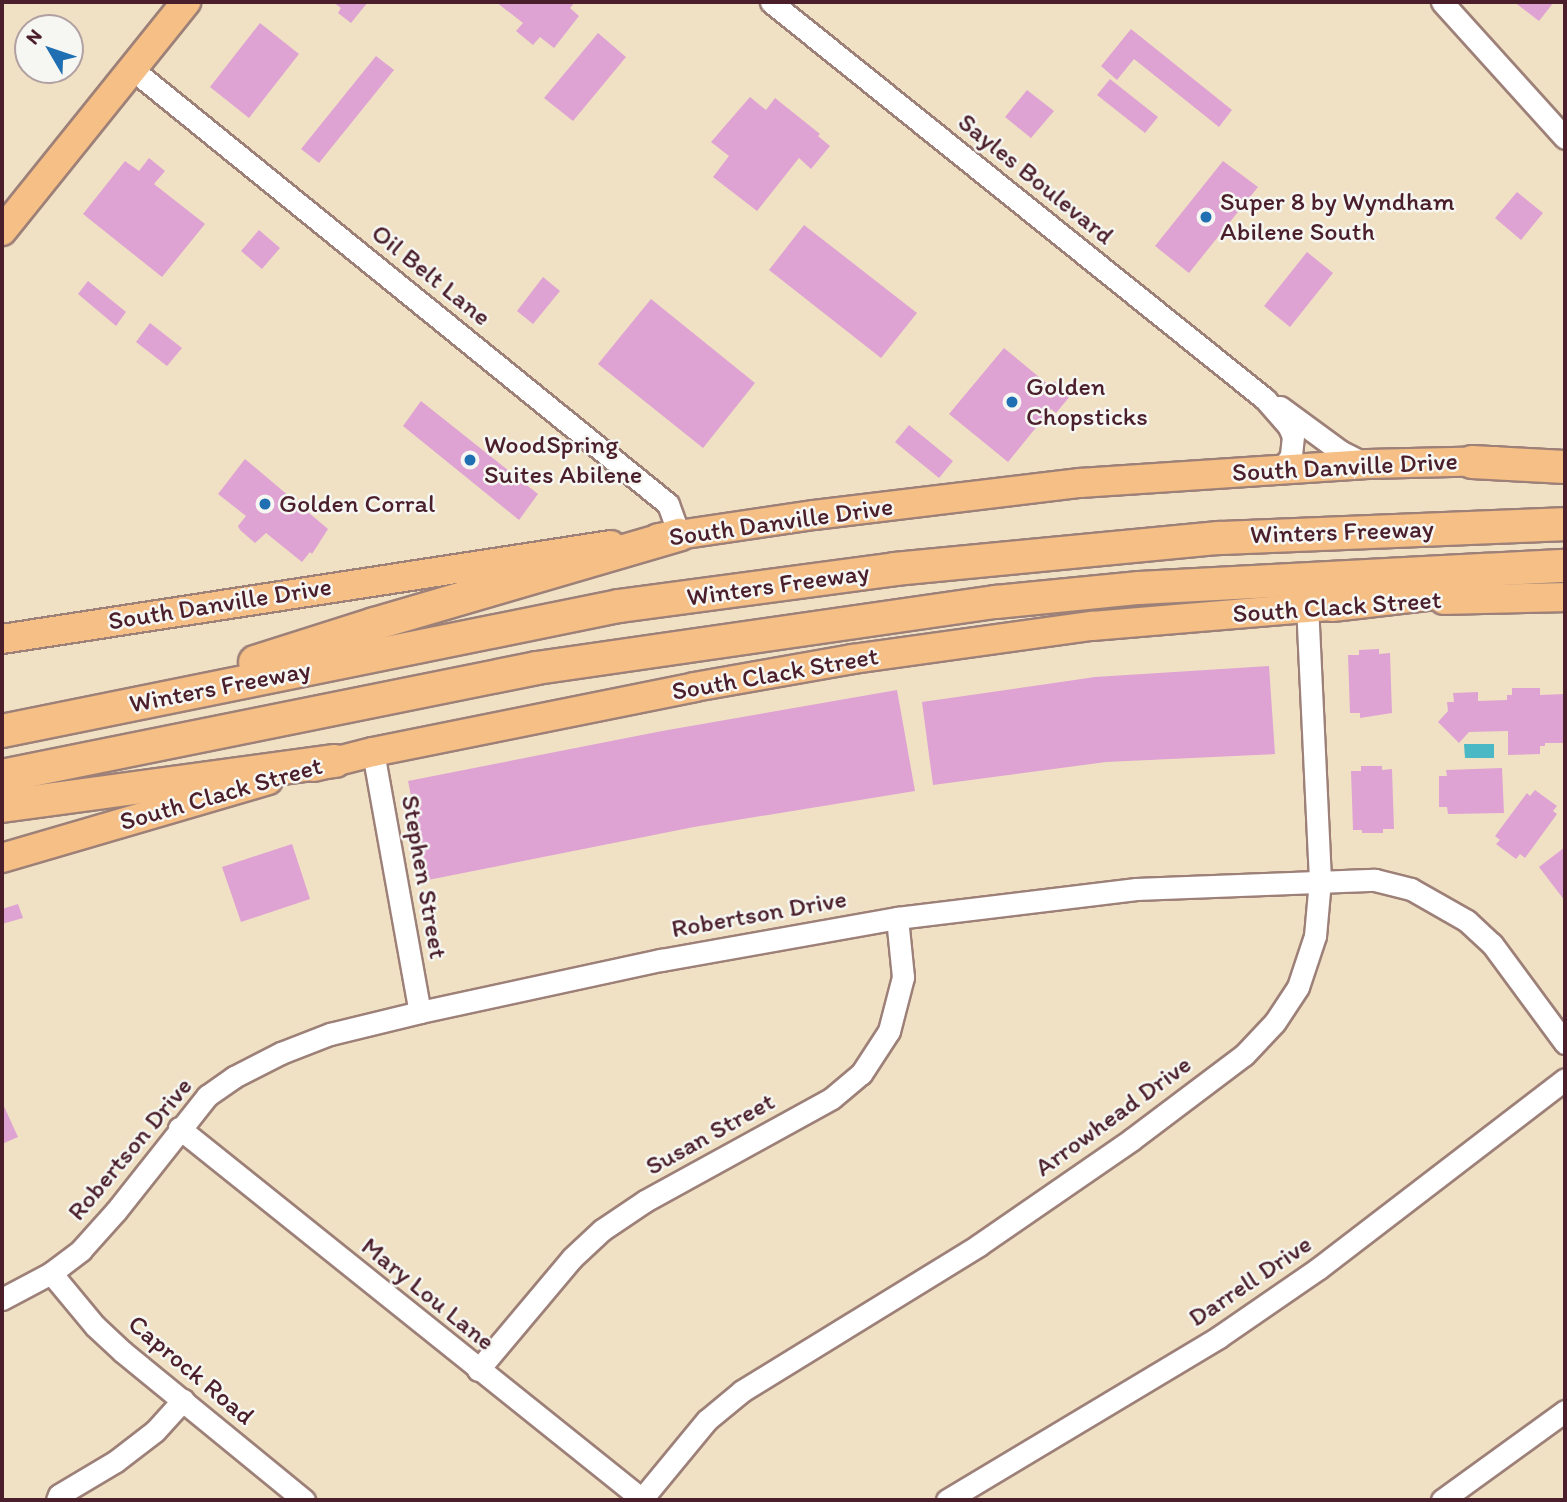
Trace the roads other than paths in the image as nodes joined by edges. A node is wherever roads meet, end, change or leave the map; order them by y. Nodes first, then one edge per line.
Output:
1 (187, 2) edge
2 (771, 2) edge
3 (1442, 2) edge
4 (132, 69) junction
5 (1565, 138) edge
6 (2, 231) edge
7 (1265, 400) junction
8 (1565, 458) edge
9 (1472, 461) junction
10 (1367, 464) junction
11 (1565, 467) edge
12 (1281, 470) junction
13 (1565, 524) edge
14 (679, 536) junction
15 (1565, 566) edge
16 (1565, 577) edge
17 (1565, 597) edge
18 (1320, 607) junction
19 (2, 639) edge
20 (104, 711) junction
21 (2, 731) edge
22 (373, 752) junction
23 (335, 761) junction
24 (2, 776) edge
25 (2, 806) edge
26 (2, 858) edge
27 (1320, 880) junction
28 (897, 918) junction
29 (420, 1012) junction
30 (1565, 1044) edge
31 (1565, 1079) edge
32 (179, 1128) junction
33 (51, 1273) junction
34 (2, 1299) edge
35 (478, 1370) junction
36 (183, 1401) junction
37 (1565, 1411) edge
38 (57, 1500) edge
39 (304, 1500) edge
40 (642, 1500) edge
41 (947, 1500) edge
42 (1442, 1500) edge

1 - 4 main road
2 - 7 street, Sayles Boulevard
3 - 5 street
4 - 6 main road
4 - 14 street, Oil Belt Lane
7 - 10 street, Sayles Boulevard
7 - 12 street, Sayles Boulevard
8 - 9 main road, South Danville Drive
9 - 10 main road, South Danville Drive
9 - 11 highway
10 - 12 main road, South Danville Drive
12 - 14 main road, South Danville Drive
13 - 20 highway, Winters Freeway
14 - 19 main road, South Danville Drive
14 - 20 highway
15 - 24 highway, Winters Freeway
16 - 18 highway
17 - 18 main road, South Clack Street
18 - 22 main road, South Clack Street
18 - 27 street, Arrowhead Drive
20 - 21 highway, Winters Freeway
22 - 23 main road, South Clack Street
22 - 29 street, Stephen Street
23 - 25 highway
23 - 26 main road, South Clack Street
27 - 28 street, Robertson Drive
27 - 30 street, Robertson Drive
27 - 40 street, Arrowhead Drive
28 - 29 street, Robertson Drive
28 - 35 street, Susan Street
29 - 32 street, Robertson Drive
31 - 41 street, Darrell Drive
32 - 33 street, Robertson Drive
32 - 35 street, Mary Lou Lane
33 - 34 street, Robertson Drive
33 - 36 street, Caprock Road
35 - 40 street, Mary Lou Lane
36 - 38 street
36 - 39 street, Caprock Road
37 - 42 street

